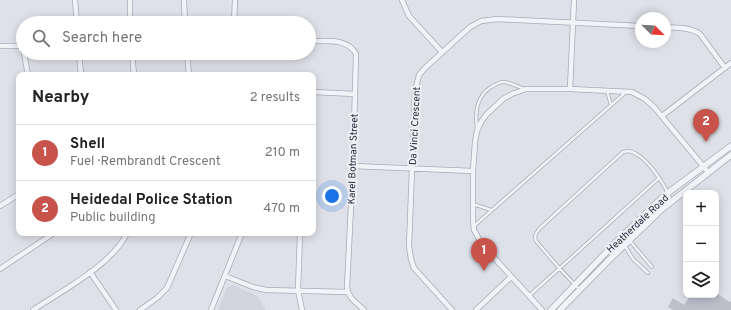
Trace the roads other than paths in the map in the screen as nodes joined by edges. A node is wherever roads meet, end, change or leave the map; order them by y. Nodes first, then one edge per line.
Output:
1 (75, 0) edge
2 (130, 0) edge
3 (184, 0) edge
4 (235, 0) edge
5 (402, 0) edge
6 (574, 0) edge
7 (76, 16) edge
8 (130, 16) edge
9 (185, 16) edge
10 (234, 16) edge
11 (573, 23) junction
12 (635, 26) edge
13 (671, 27) edge
14 (316, 41) edge
15 (0, 46) edge
16 (16, 46) edge
17 (442, 52) junction
18 (25, 60) edge
19 (80, 60) edge
20 (133, 60) edge
21 (188, 60) edge
22 (731, 63) edge
23 (725, 68) junction
24 (27, 72) edge
25 (81, 72) edge
26 (134, 72) edge
27 (189, 72) edge
28 (570, 89) junction
29 (524, 90) junction
30 (607, 91) junction
31 (316, 92) edge
32 (626, 92) junction
33 (355, 94) junction
34 (611, 105) junction
35 (662, 116) junction
36 (477, 131) junction
37 (731, 146) edge
38 (731, 155) edge
39 (353, 166) junction
40 (704, 166) junction
41 (412, 168) junction
42 (473, 171) junction
43 (708, 172) junction
44 (659, 178) junction
45 (693, 184) junction
46 (670, 192) junction
47 (16, 196) edge
48 (671, 202) junction
49 (473, 204) junction
50 (0, 206) edge
51 (492, 210) junction
52 (474, 226) junction
53 (626, 232) junction
54 (50, 236) edge
55 (125, 236) edge
56 (190, 236) edge
57 (241, 236) edge
58 (300, 236) edge
59 (626, 242) junction
60 (603, 255) junction
61 (652, 267) dead end
62 (0, 269) edge
63 (560, 269) junction
64 (599, 271) junction
65 (90, 272) junction
66 (648, 273) dead end
67 (225, 276) junction
68 (511, 277) junction
69 (578, 283) junction
70 (298, 290) junction
71 (581, 290) junction
72 (347, 292) junction
73 (529, 296) junction
74 (33, 310) edge
75 (116, 310) edge
76 (140, 310) edge
77 (211, 310) edge
78 (302, 310) edge
79 (364, 310) edge
80 (452, 310) edge
81 (476, 310) edge
82 (542, 310) edge
83 (551, 310) edge
84 (560, 310) edge

1 - 7 street
2 - 8 street
3 - 9 street
4 - 10 street
5 - 17 street
6 - 11 street
11 - 12 street, Da Vinci Crescent
11 - 17 street, Da Vinci Crescent
11 - 28 street
13 - 23 street
14 - 33 street, Karel Botman Street
15 - 16 street
17 - 41 street, Da Vinci Crescent
18 - 24 street
19 - 25 street
20 - 26 street
21 - 27 street
22 - 23 street
23 - 35 street
28 - 29 street
28 - 30 street
29 - 36 street
29 - 36 lane
30 - 32 street
30 - 34 lane
31 - 33 street
32 - 34 lane
32 - 35 street
33 - 39 street, Karel Botman Street
34 - 51 lane
35 - 40 street
36 - 42 street
37 - 40 street, Heatherdale Road
38 - 43 street, Heatherdale Road
39 - 41 street
39 - 72 street, Karel Botman Street
40 - 43 street
40 - 46 street, Heatherdale Road
41 - 42 street
41 - 80 street, Da Vinci Crescent
42 - 49 street
43 - 45 street, Heatherdale Road
44 - 46 lane
44 - 63 lane
44 - 63 lane
45 - 46 street
45 - 48 street, Heatherdale Road
46 - 48 lane
46 - 53 street, Heatherdale Road
47 - 50 street
48 - 59 street, Heatherdale Road
49 - 51 lane
49 - 52 street
51 - 52 lane
52 - 68 street
53 - 59 lane
53 - 60 street, Heatherdale Road
54 - 62 street
55 - 65 street
56 - 76 street
57 - 67 street
58 - 70 street
59 - 60 lane
59 - 61 lane
59 - 64 street, Heatherdale Road
59 - 66 lane
60 - 69 street, Heatherdale Road
63 - 69 lane
63 - 73 lane
64 - 69 street
64 - 71 street, Heatherdale Road
65 - 74 street
65 - 75 street
67 - 70 street
67 - 77 street
68 - 73 street
68 - 81 street
69 - 71 lane
69 - 83 street, Heatherdale Road
70 - 72 street
70 - 78 street
71 - 84 street, Heatherdale Road
72 - 79 street
73 - 82 street

